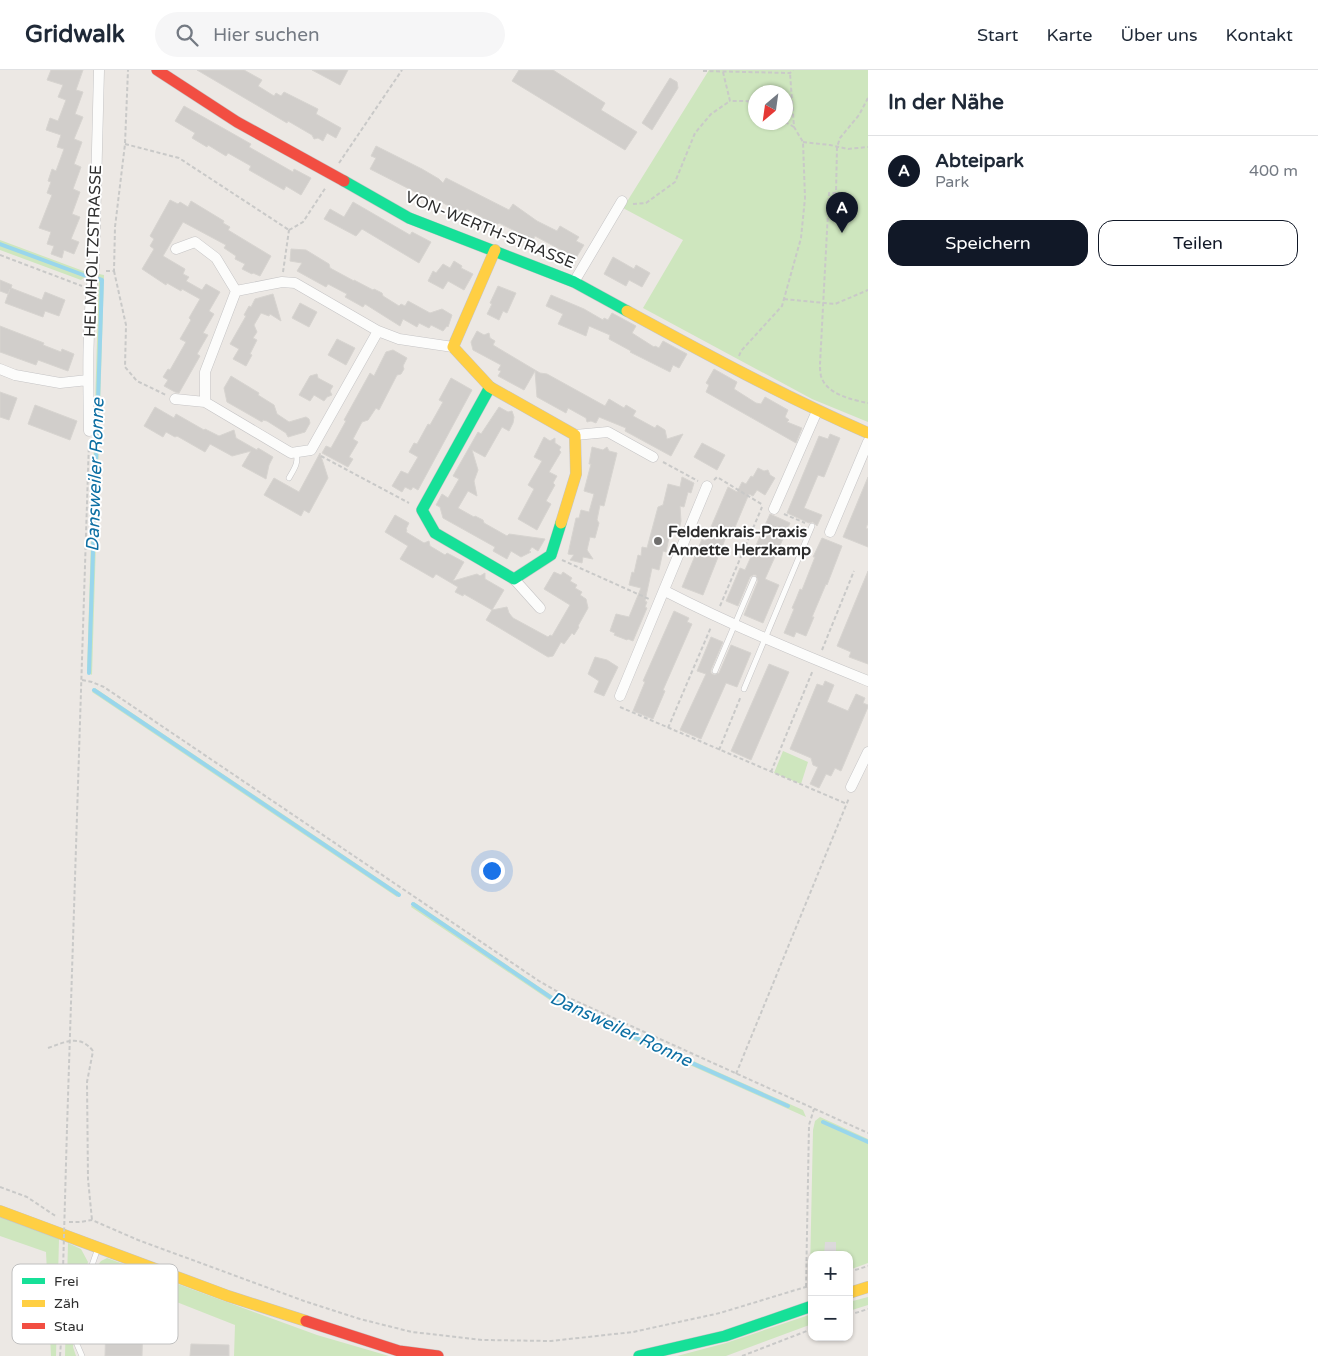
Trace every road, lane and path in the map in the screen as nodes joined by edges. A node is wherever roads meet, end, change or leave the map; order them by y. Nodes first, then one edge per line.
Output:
1 (99, 70) edge
2 (128, 70) edge
3 (157, 70) edge
4 (402, 70) edge
5 (793, 70) edge
6 (703, 71) edge
7 (723, 72) junction
8 (790, 73) junction
9 (868, 98) edge
10 (730, 100) junction
11 (748, 101) edge
12 (794, 127) joint
13 (803, 142) junction
14 (125, 144) junction
15 (837, 147) junction
16 (868, 147) edge
17 (332, 175) junction
18 (622, 201) joint
19 (289, 230) junction
20 (176, 249) dead end
21 (495, 250) junction
22 (0, 254) edge
23 (94, 268) junction
24 (114, 271) junction
25 (282, 282) junction
26 (574, 282) junction
27 (91, 289) junction
28 (868, 290) edge
29 (236, 291) junction
30 (784, 299) junction
31 (823, 303) junction
32 (378, 331) junction
33 (453, 346) junction
34 (0, 369) edge
35 (733, 369) junction
36 (88, 380) junction
37 (490, 387) junction
38 (175, 399) joint
39 (205, 402) junction
40 (868, 403) edge
41 (816, 411) junction
42 (89, 432) joint
43 (868, 433) edge
44 (574, 435) junction
45 (868, 442) edge
46 (311, 450) junction
47 (296, 452) junction
48 (653, 457) joint
49 (289, 478) dead end
50 (707, 486) joint
51 (763, 505) dead end
52 (774, 509) dead end
53 (422, 510) junction
54 (812, 526) dead end
55 (830, 532) dead end
56 (551, 555) junction
57 (854, 571) dead end
58 (514, 578) junction
59 (754, 579) dead end
60 (665, 591) junction
61 (660, 604) junction
62 (540, 608) dead end
63 (715, 616) junction
64 (733, 625) junction
65 (764, 639) junction
66 (817, 660) junction
67 (714, 671) dead end
68 (82, 680) junction
69 (868, 681) edge
70 (744, 690) joint
71 (620, 696) joint
72 (667, 729) junction
73 (719, 750) junction
74 (868, 752) edge
75 (770, 772) junction
76 (851, 787) joint
77 (848, 804) junction
78 (70, 1040) junction
79 (48, 1048) dead end
80 (736, 1074) junction
81 (814, 1109) junction
82 (868, 1133) edge
83 (0, 1187) edge
84 (0, 1211) edge
85 (92, 1220) junction
86 (98, 1247) junction
87 (63, 1264) edge
88 (92, 1264) edge
89 (143, 1264) edge
90 (868, 1266) edge
91 (853, 1271) edge
92 (178, 1277) edge
93 (806, 1287) joint
94 (868, 1287) edge
95 (853, 1292) edge
96 (808, 1307) edge
97 (868, 1309) edge
98 (853, 1314) edge
99 (808, 1331) edge
100 (77, 1344) edge
101 (82, 1356) edge
102 (438, 1356) edge
103 (639, 1356) edge
104 (742, 1356) edge

1 - 23 street, HELMHOLTZSTRASSE
2 - 14 path
3 - 17 street, VON-WERTH-STRASSE
4 - 17 path
5 - 8 path
6 - 7 path
7 - 8 path
7 - 10 path
8 - 12 path
9 - 15 path
10 - 11 path
10 - 18 path
12 - 13 path
13 - 15 path
13 - 30 path
14 - 19 path
14 - 24 path
15 - 16 path
15 - 31 path
17 - 19 path
17 - 21 street, VON-WERTH-STRASSE
18 - 26 street
19 - 25 path
20 - 29 street
21 - 26 street, VON-WERTH-STRASSE
21 - 33 street
22 - 27 path
23 - 24 path
23 - 27 street, HELMHOLTZSTRASSE
24 - 38 path
25 - 29 street
25 - 32 street
26 - 35 street, VON-WERTH-STRASSE
27 - 36 street, HELMHOLTZSTRASSE
28 - 31 path
29 - 39 street
30 - 31 path
30 - 35 path
31 - 40 path
32 - 33 street
32 - 46 street
33 - 37 street
34 - 36 street
35 - 41 street, VON-WERTH-STRASSE
36 - 42 street, HELMHOLTZSTRASSE
37 - 44 street
37 - 53 street
38 - 39 street
39 - 47 street
41 - 43 street, VON-WERTH-STRASSE
41 - 52 street
42 - 68 path
44 - 48 street
44 - 56 street
45 - 55 street
46 - 47 street
46 - 53 path
47 - 49 lane
48 - 50 path
50 - 60 street
51 - 63 path
53 - 58 street
54 - 65 lane
56 - 58 street
56 - 61 path
57 - 66 path
58 - 62 street
59 - 64 lane
60 - 61 street
60 - 63 street
61 - 71 street
63 - 64 street
63 - 72 path
64 - 65 street
64 - 67 lane
65 - 66 street
65 - 70 lane
66 - 69 street
66 - 75 path
68 - 78 path
68 - 80 path
70 - 73 path
71 - 72 path
72 - 73 path
73 - 75 path
74 - 76 street
75 - 77 path
76 - 77 path
77 - 80 path
78 - 79 path
78 - 85 path
78 - 87 path, bridge
80 - 81 path
81 - 82 path
81 - 93 path
83 - 85 path
84 - 86 street
85 - 93 path
86 - 88 lane
86 - 89 street
90 - 91 path
92 - 102 street
94 - 95 street
96 - 103 street
97 - 98 path
99 - 104 path
100 - 101 lane

